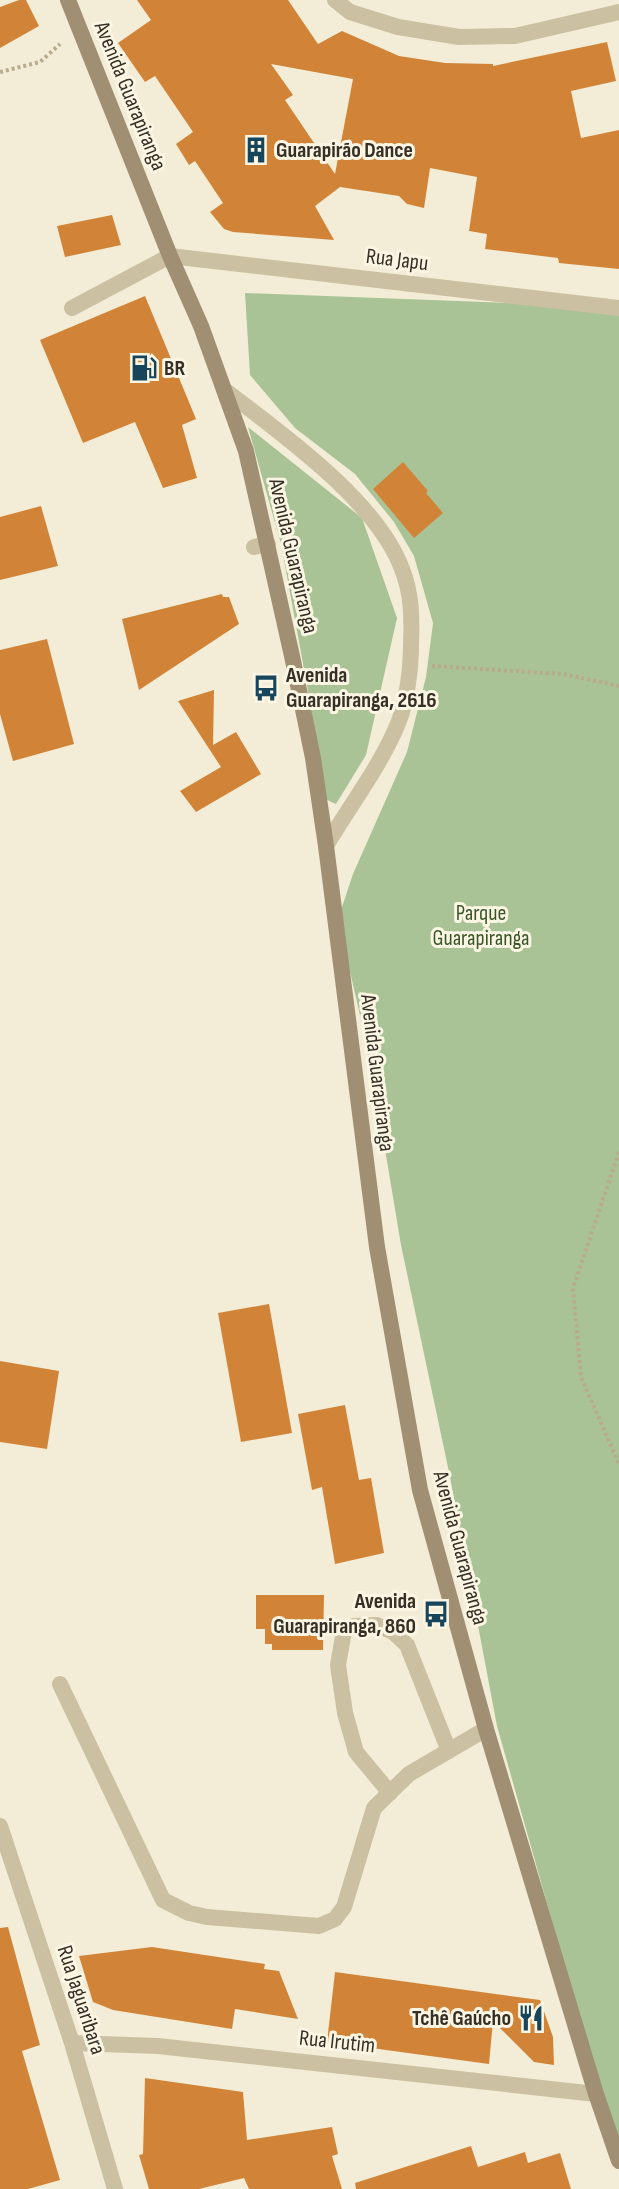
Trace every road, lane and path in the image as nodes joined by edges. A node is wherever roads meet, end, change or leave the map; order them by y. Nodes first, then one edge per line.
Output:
1 (68, 0) edge
2 (335, 0) edge
3 (619, 12) edge
4 (78, 27) junction
5 (0, 72) edge
6 (170, 256) junction
7 (72, 308) dead end
8 (619, 308) edge
9 (226, 391) junction
10 (411, 664) junction
11 (619, 686) edge
12 (326, 846) junction
13 (619, 1152) edge
14 (619, 1464) edge
15 (60, 1684) dead end
16 (486, 1729) junction
17 (449, 1751) junction
18 (390, 1792) junction
19 (0, 1826) edge
20 (72, 2043) junction
21 (596, 2094) junction
22 (619, 2161) edge
23 (116, 2189) edge

1 - 4 main road, Avenida Guarapiranga
2 - 3 street
4 - 5 path
4 - 6 main road, Avenida Guarapiranga
6 - 7 street
6 - 8 street, Rua Japu
6 - 9 main road, Avenida Guarapiranga
9 - 10 street
9 - 12 main road, Avenida Guarapiranga
10 - 11 path
10 - 12 street
12 - 16 main road, Avenida Guarapiranga
13 - 14 path
15 - 18 street
16 - 17 street
16 - 21 main road, Avenida Guarapiranga
17 - 18 street
17 - 18 street
19 - 20 street, Rua Jaguaribara
20 - 21 street, Rua Irutim
20 - 23 street, Rua Jaguaribara
21 - 22 main road, Avenida Guarapiranga

